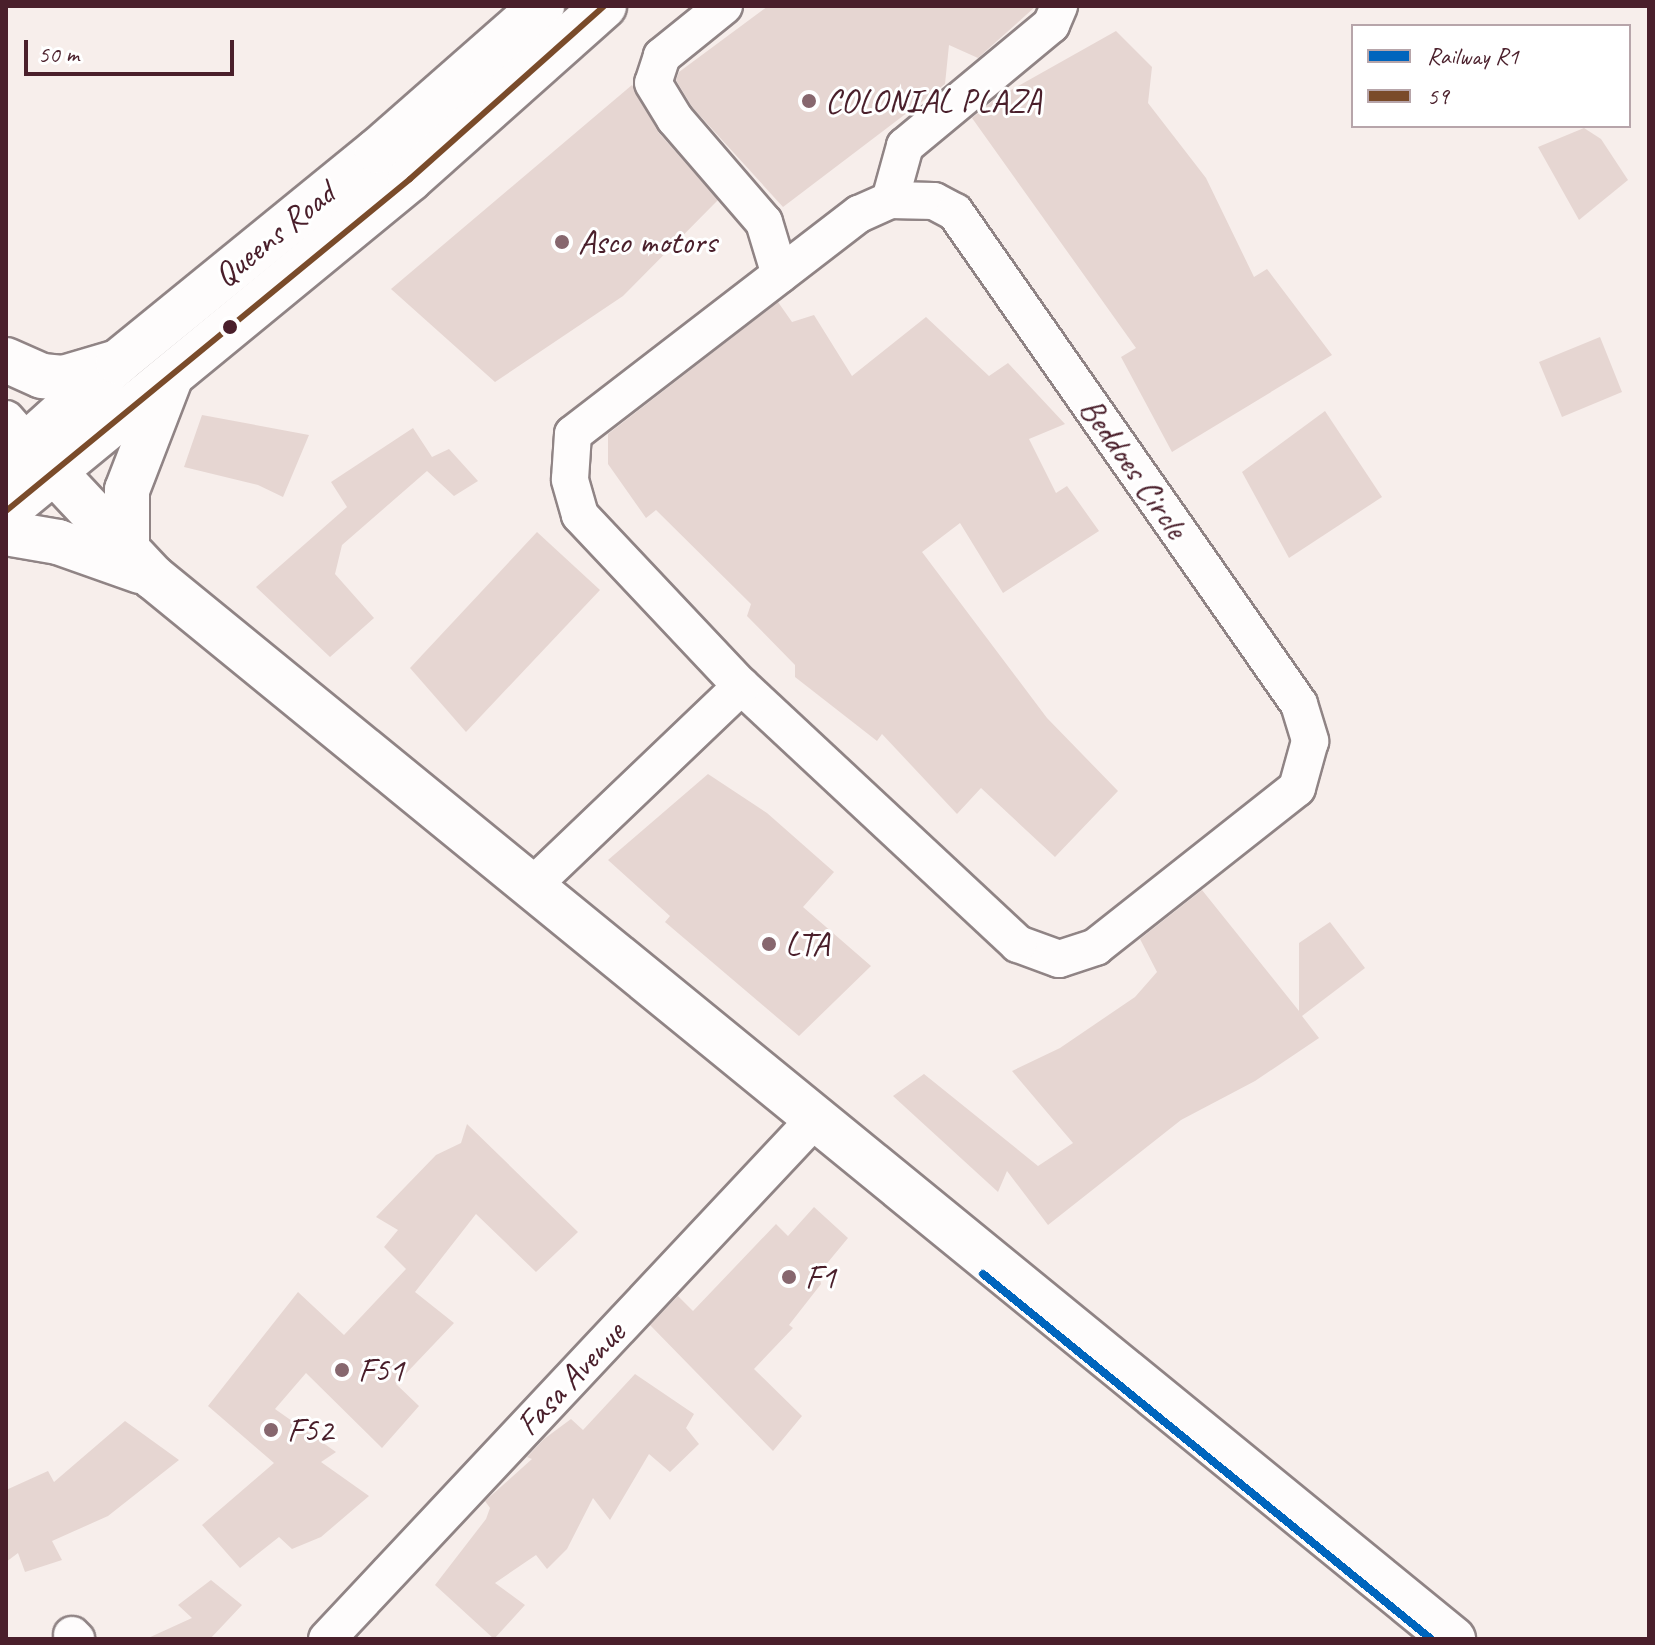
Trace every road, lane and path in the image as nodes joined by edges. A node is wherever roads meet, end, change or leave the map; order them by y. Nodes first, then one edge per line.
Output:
1 (542, 6) edge
2 (604, 6) edge
3 (724, 6) edge
4 (1059, 6) edge
5 (890, 200) junction
6 (780, 275) junction
7 (6, 360) edge
8 (118, 362) junction
9 (172, 374) junction
10 (23, 449) edge
11 (6, 511) edge
12 (6, 533) edge
13 (140, 563) junction
14 (741, 686) junction
15 (531, 887) junction
16 (815, 1119) junction
17 (327, 1639) edge
18 (1453, 1639) edge

1 - 8 main road, Queens Road
2 - 9 main road, Queens Road
3 - 6 street
4 - 5 street
5 - 6 street, Beddoes Circle
5 - 14 street, Beddoes Circle
6 - 14 street, Beddoes Circle
7 - 8 main road
8 - 10 main road, Queens Road
9 - 10 main road, Queens Road
9 - 13 main road
10 - 11 main road, Queens Road
10 - 13 main road
12 - 13 main road
13 - 15 main road
14 - 15 street
15 - 16 main road
16 - 17 street, Fasa Avenue
16 - 18 main road

